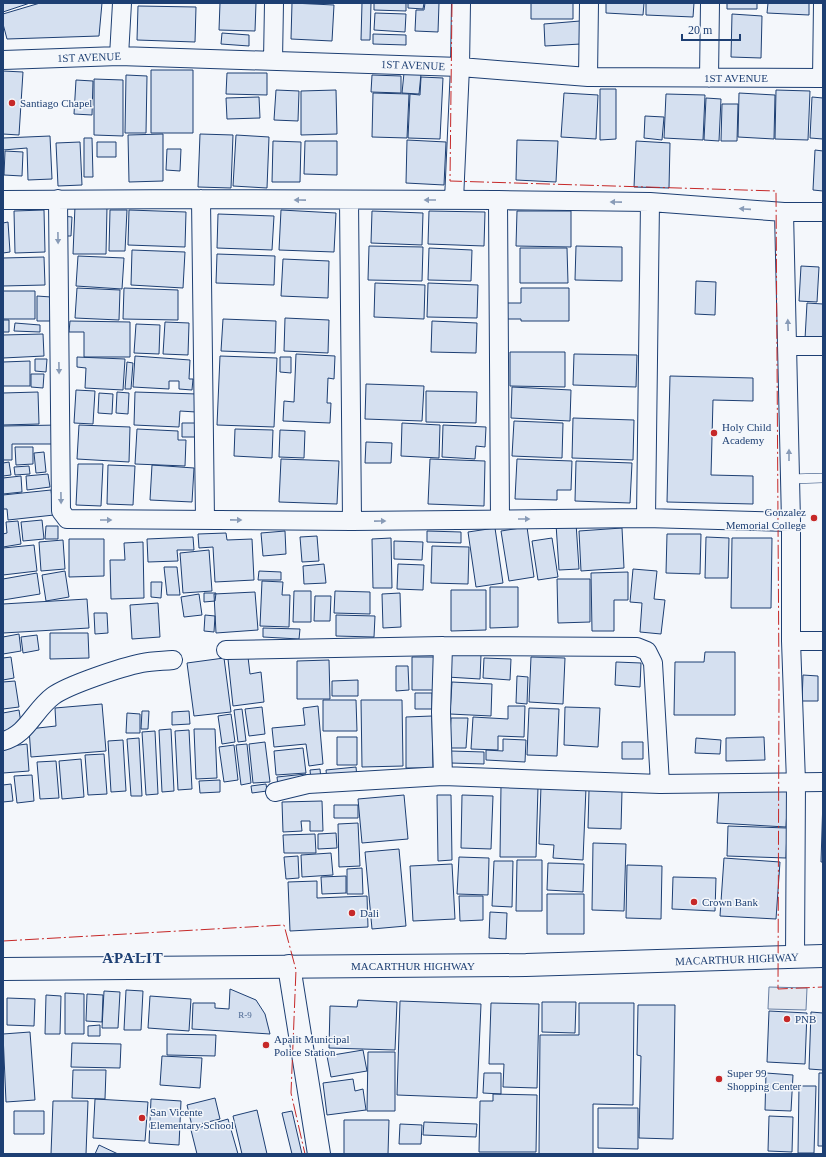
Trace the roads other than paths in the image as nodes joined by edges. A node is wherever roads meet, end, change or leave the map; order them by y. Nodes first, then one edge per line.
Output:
1 (122, 3) edge
2 (274, 3) edge
3 (461, 3) edge
4 (589, 3) edge
5 (710, 3) edge
6 (823, 3) edge
7 (119, 56) junction
8 (3, 60) edge
9 (273, 60) junction
10 (460, 67) junction
11 (588, 77) junction
12 (709, 78) junction
13 (822, 78) edge
14 (58, 199) junction
15 (201, 199) junction
16 (3, 200) edge
17 (349, 200) junction
18 (454, 200) junction
19 (498, 200) junction
20 (650, 202) junction
21 (784, 212) junction
22 (823, 212) edge
23 (788, 346) junction
24 (823, 346) edge
25 (823, 478) edge
26 (789, 479) junction
27 (646, 518) junction
28 (500, 519) junction
29 (205, 520) junction
30 (352, 521) junction
31 (791, 522) junction
32 (791, 641) junction
33 (823, 641) edge
34 (443, 646) junction
35 (226, 650) dead end
36 (173, 660) dead end
37 (3, 741) edge
38 (443, 776) junction
39 (796, 782) junction
40 (823, 782) edge
41 (660, 784) junction
42 (275, 792) dead end
43 (823, 956) edge
44 (795, 957) junction
45 (289, 966) junction
46 (3, 969) edge
47 (319, 1154) edge

1 - 7 street
2 - 9 street
3 - 10 street
4 - 11 street
5 - 12 street
6 - 13 street
7 - 8 street, 1ST AVENUE
7 - 9 street, 1ST AVENUE
9 - 10 street, 1ST AVENUE
10 - 11 street, 1ST AVENUE
10 - 18 street
11 - 12 street, 1ST AVENUE
12 - 13 street, 1ST AVENUE
14 - 15 street
14 - 16 street
14 -> 29 street
17 -> 15 street
15 - 29 street
18 -> 17 street
17 - 30 street
18 - 19 street
20 -> 19 street
19 - 28 street
21 -> 20 street
20 - 27 street
21 - 22 street
23 -> 21 street
23 - 24 street
26 -> 23 street
25 - 26 lane
26 - 31 street
28 -> 27 street
27 - 31 street
30 -> 28 street
29 -> 30 street
31 - 32 street
32 - 33 street
32 - 39 street
34 - 35 street
34 - 38 street
34 - 41 street
36 - 37 street
38 - 41 street
38 - 42 street
39 - 40 street
39 - 41 street
39 - 44 street
43 - 44 main road, MACARTHUR HIGHWAY
44 - 45 main road, MACARTHUR HIGHWAY
45 - 46 main road, MACARTHUR HIGHWAY
45 - 47 main road

